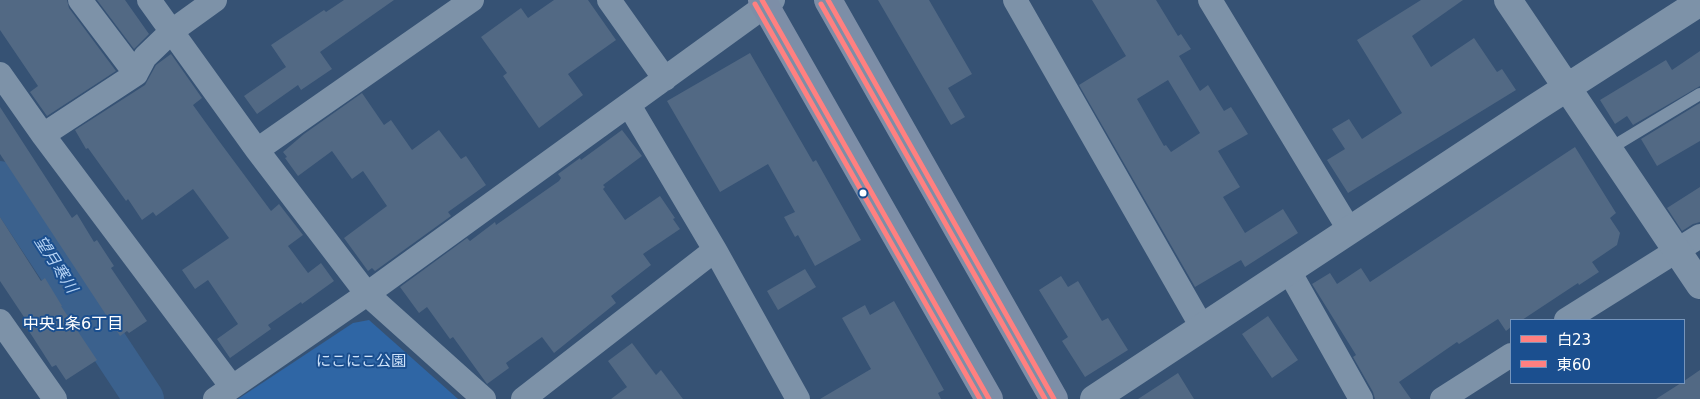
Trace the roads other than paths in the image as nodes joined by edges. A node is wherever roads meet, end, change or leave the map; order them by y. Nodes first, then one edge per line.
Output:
1 (80, 0) edge
2 (149, 0) edge
3 (215, 0) edge
4 (472, 0) edge
5 (608, 0) edge
6 (828, 0) edge
7 (1015, 0) edge
8 (1210, 0) edge
9 (1508, 0) edge
10 (766, 2) edge
11 (1700, 2) edge
12 (172, 32) junction
13 (0, 74) edge
14 (136, 74) junction
15 (664, 79) junction
16 (1568, 87) junction
17 (1700, 94) edge
18 (629, 105) junction
19 (43, 135) junction
20 (1609, 149) junction
21 (257, 150) junction
22 (1350, 230) junction
23 (1700, 236) edge
24 (715, 250) junction
25 (1676, 250) junction
26 (1289, 270) junction
27 (1700, 285) edge
28 (367, 294) junction
29 (1568, 319) edge
30 (0, 321) edge
31 (1202, 327) junction
32 (1510, 356) edge
33 (223, 393) edge
34 (55, 399) edge
35 (484, 399) edge
36 (522, 399) edge
37 (798, 399) edge
38 (989, 399) edge
39 (1054, 399) edge
40 (1094, 399) edge
41 (1361, 399) edge
42 (1442, 399) edge

1 - 14 street
2 - 12 street
3 - 12 street
4 - 21 street
5 - 15 street
6 - 39 main road
7 - 31 street
8 - 22 street
9 - 16 street
10 - 15 street
10 - 38 main road
11 - 16 street
12 - 14 street
12 - 21 street
13 - 19 street
14 - 19 street
15 - 18 street
16 - 20 street
16 - 22 street
17 - 20 lane
18 - 24 street
18 - 28 street
19 - 33 street
20 - 25 street
21 - 28 street
22 - 26 street
23 - 25 street
24 - 36 street
24 - 37 street
25 - 27 street
25 - 29 street
26 - 31 street
26 - 41 street
28 - 33 street
28 - 35 street
30 - 34 street
31 - 40 street
32 - 42 street

